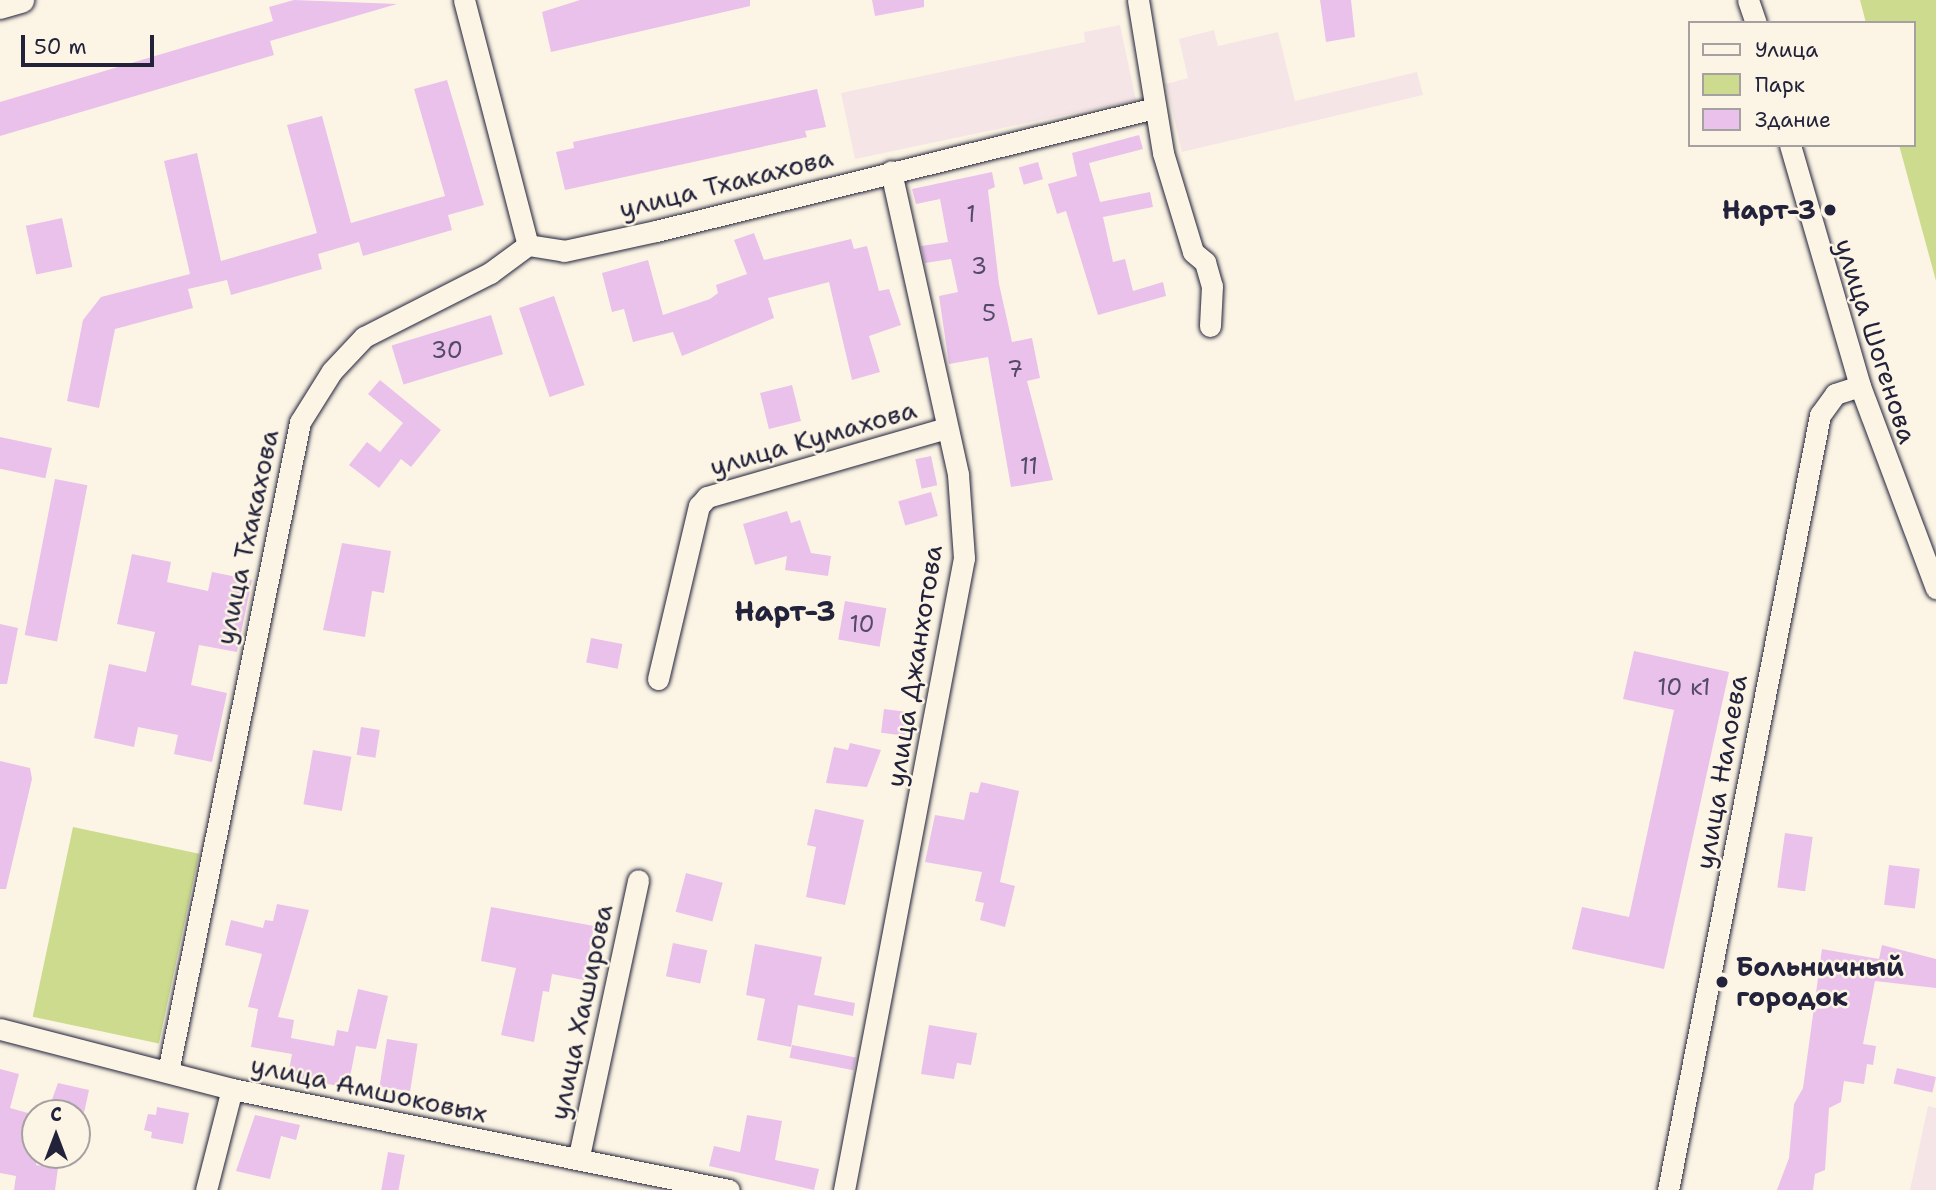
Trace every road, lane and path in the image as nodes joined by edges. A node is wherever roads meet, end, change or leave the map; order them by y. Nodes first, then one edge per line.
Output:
1 (21, 0) edge
2 (464, 0) edge
3 (1138, 0) edge
4 (1748, 0) edge
5 (0, 6) edge
6 (1755, 21) edge
7 (1155, 108) junction
8 (1791, 147) edge
9 (891, 172) junction
10 (528, 245) junction
11 (1210, 326) dead end
12 (1860, 386) junction
13 (946, 428) junction
14 (1936, 588) edge
15 (658, 679) dead end
16 (638, 880) dead end
17 (0, 1029) edge
18 (168, 1072) junction
19 (232, 1089) junction
20 (579, 1156) junction
21 (206, 1190) edge
22 (729, 1190) edge
23 (844, 1190) edge
24 (1668, 1190) edge

1 - 5 street
2 - 10 street
3 - 7 street
4 - 6 street
7 - 9 street
7 - 11 street
8 - 12 street, улица Шогенова
9 - 10 street, улица Тхакахова
9 - 13 street, улица Джанхотова
10 - 18 street, улица Тхакахова
12 - 14 street, улица Шогенова
12 - 24 street, улица Налоева
13 - 15 street, улица Кумахова
13 - 23 street, улица Джанхотова
16 - 20 street, улица Хаширова
17 - 18 street, улица Амшоковых
18 - 19 street, улица Амшоковых
19 - 20 street, улица Амшоковых
19 - 21 street
20 - 22 street, улица Амшоковых

